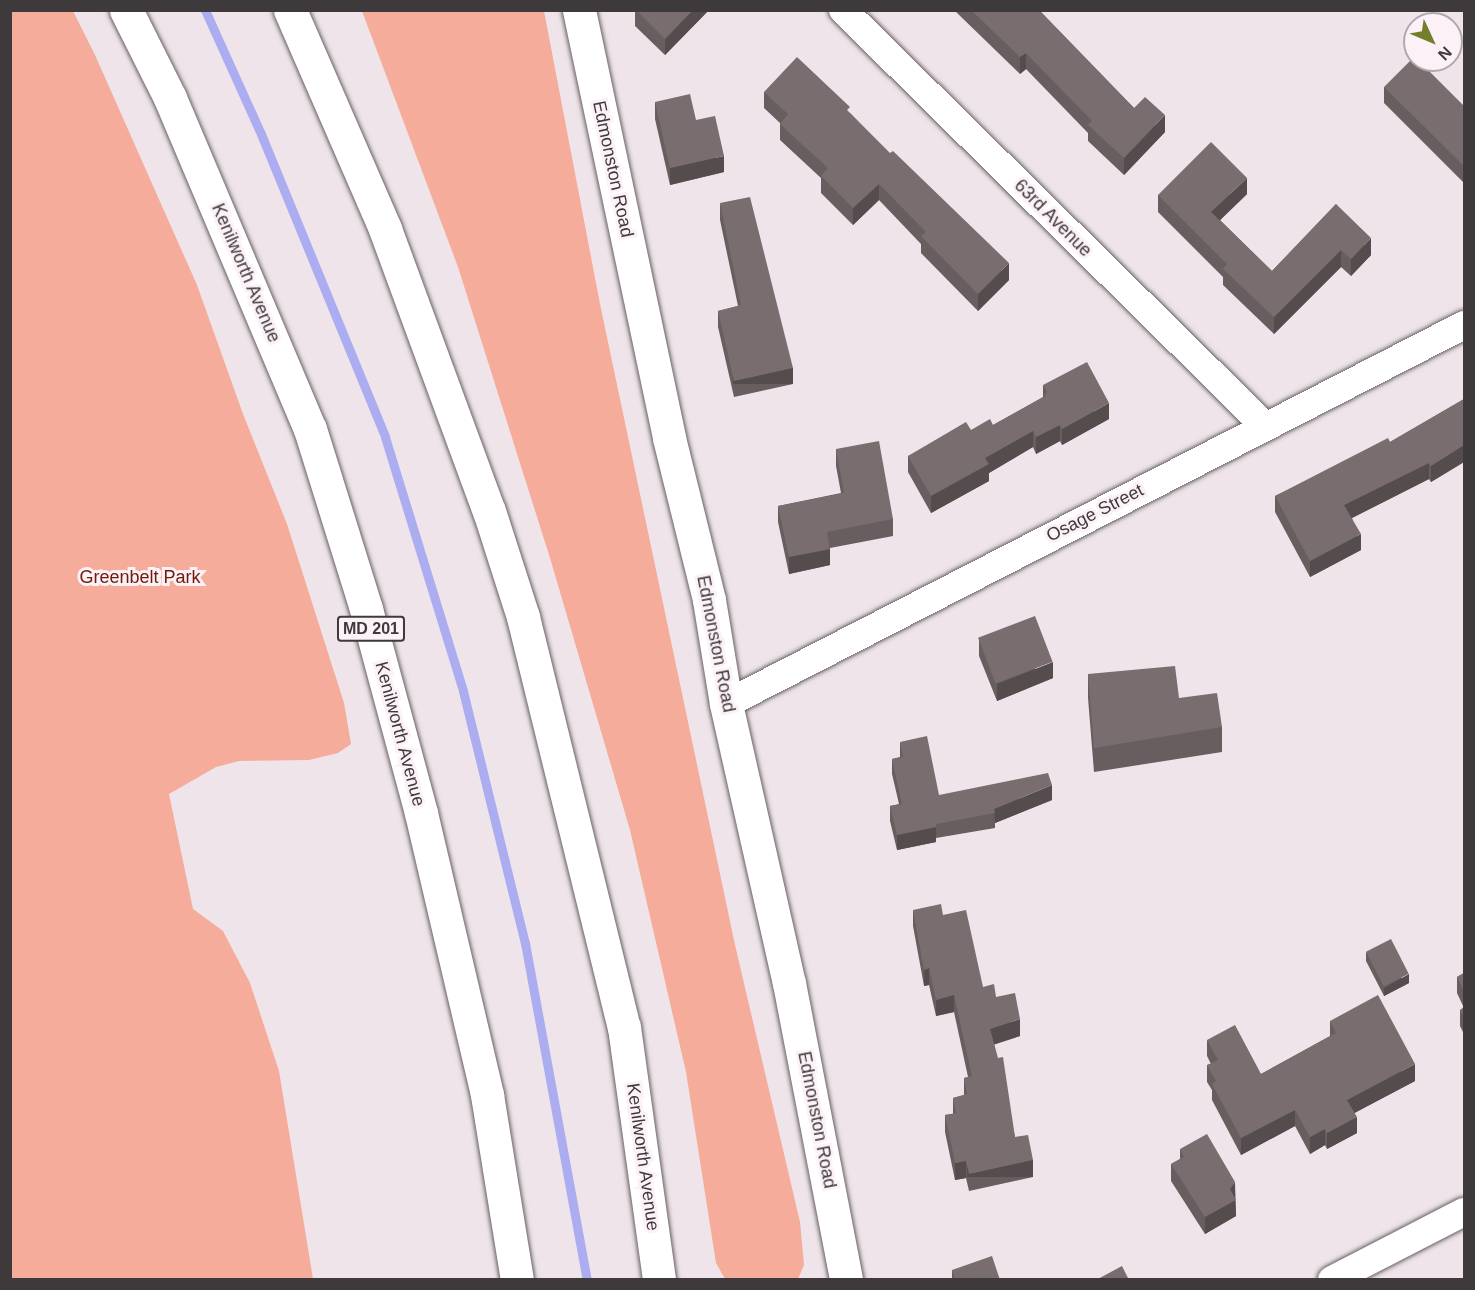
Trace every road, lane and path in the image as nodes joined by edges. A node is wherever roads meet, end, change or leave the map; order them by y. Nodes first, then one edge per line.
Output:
1 (126, 10) edge
2 (290, 10) edge
3 (579, 10) edge
4 (843, 10) edge
5 (1464, 324) edge
6 (1264, 425) junction
7 (726, 704) junction
8 (1464, 1212) edge
9 (513, 1270) edge
10 (659, 1280) edge
11 (846, 1280) edge
12 (1332, 1280) edge

1 - 9 main road, Kenilworth Avenue / MD 201
2 - 10 main road, Kenilworth Avenue
3 - 7 main road, Edmonston Road
4 - 6 street, 63rd Avenue
5 - 6 street, Osage Street
6 - 7 street, Osage Street
7 - 11 main road, Edmonston Road
8 - 12 street

